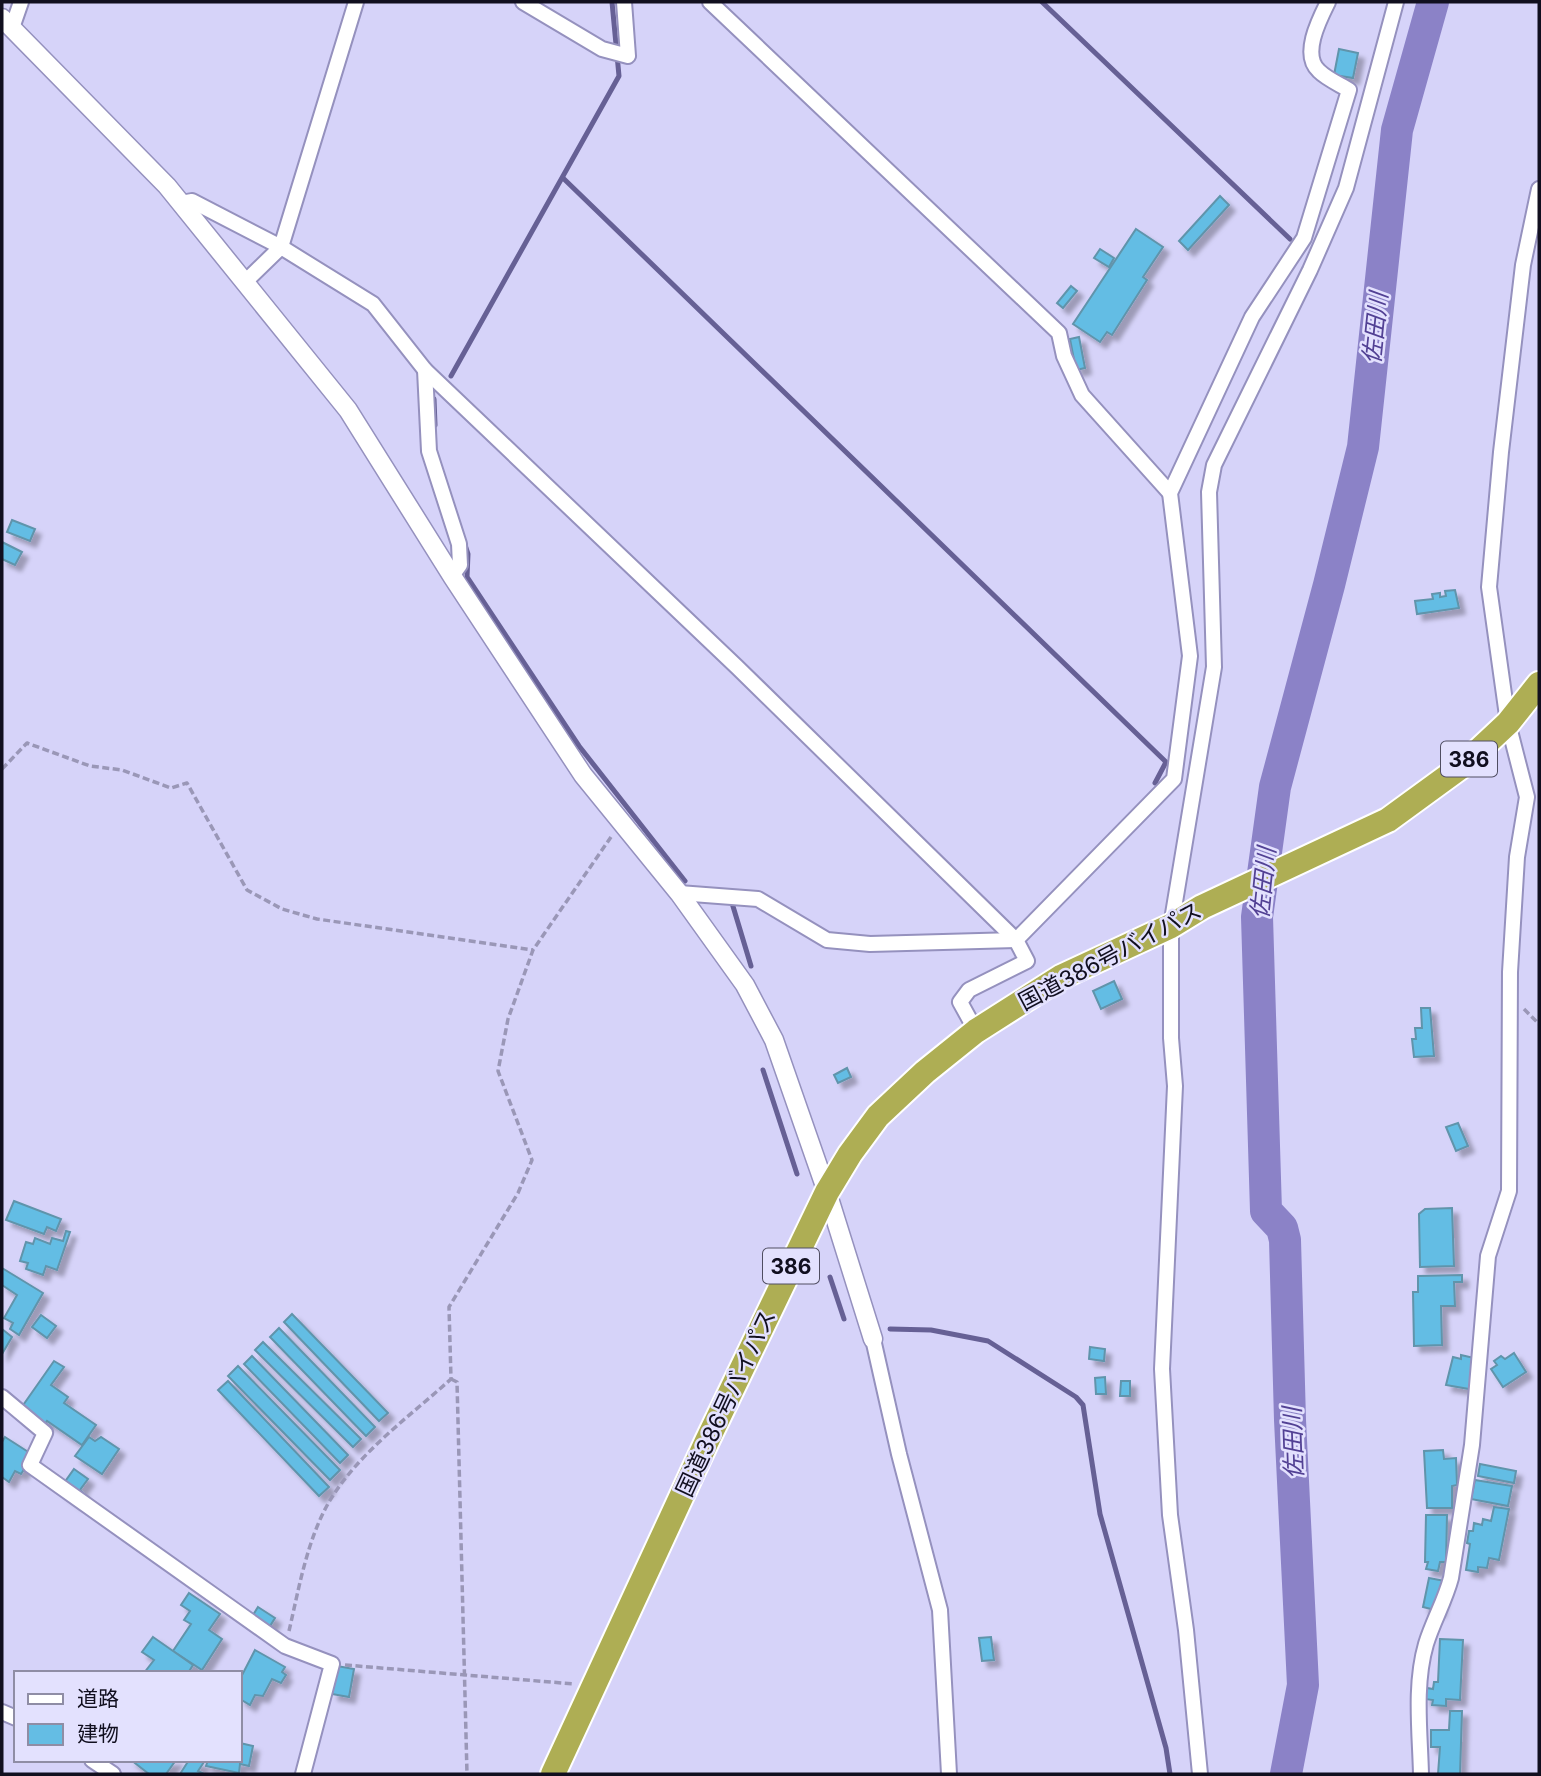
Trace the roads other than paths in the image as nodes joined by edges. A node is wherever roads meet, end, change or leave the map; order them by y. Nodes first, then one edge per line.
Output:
1 (21, 2) edge
2 (356, 2) edge
3 (523, 2) edge
4 (624, 2) edge
5 (710, 2) edge
6 (1328, 2) edge
7 (1395, 2) edge
8 (7, 23) edge
9 (1539, 189) edge
10 (181, 203) junction
11 (281, 247) junction
12 (245, 282) junction
13 (425, 370) junction
14 (1170, 493) junction
15 (452, 576) junction
16 (1539, 684) edge
17 (1508, 723) junction
18 (679, 893) junction
19 (1171, 926) junction
20 (1016, 940) junction
21 (976, 1031) junction
22 (827, 1192) junction
23 (873, 1339) joint
24 (2, 1397) edge
25 (95, 1762) edge
26 (113, 1774) edge
27 (303, 1774) edge
28 (553, 1774) edge
29 (949, 1774) edge
30 (1200, 1774) edge
31 (1421, 1774) edge

1 - 8 street
2 - 11 street
3 - 4 street
5 - 14 street
6 - 14 street
7 - 19 street
8 - 10 street
9 - 17 street
10 - 11 street
10 - 12 street
11 - 12 street
11 - 13 street
12 - 15 street
13 - 15 street
13 - 20 street
14 - 20 street
15 - 18 street
16 - 17 highway, 国道386号バイパス / 386
17 - 19 highway, 国道386号バイパス / 386
17 - 31 street
18 - 20 street
18 - 22 street
19 - 21 highway, 国道386号バイパス / 386
19 - 30 street
20 - 21 street
21 - 22 highway, 国道386号バイパス / 386
22 - 23 street
22 - 28 highway, 国道386号バイパス / 386
23 - 29 street
24 - 27 street
25 - 26 street

